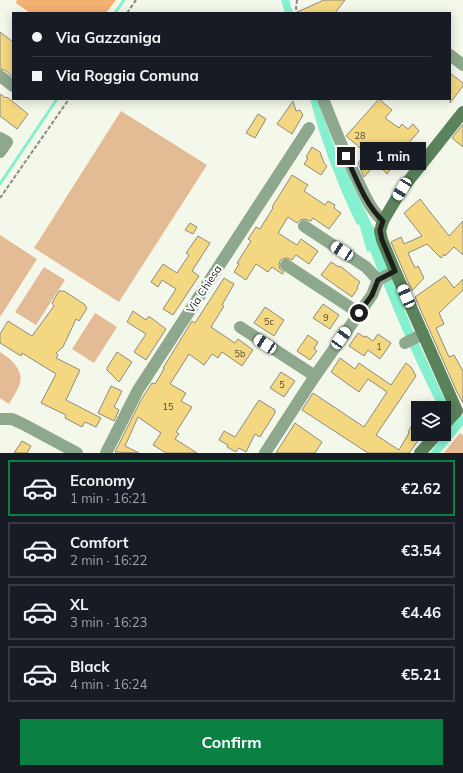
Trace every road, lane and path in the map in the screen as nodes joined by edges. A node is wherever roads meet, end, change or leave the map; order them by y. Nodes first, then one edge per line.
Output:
1 (136, 0) edge
2 (297, 0) edge
3 (128, 12) edge
4 (297, 12) edge
5 (451, 56) edge
6 (463, 65) edge
7 (0, 76) edge
8 (12, 85) edge
9 (68, 100) edge
10 (324, 100) edge
11 (463, 112) edge
12 (310, 128) dead end
13 (0, 138) edge
14 (0, 152) edge
15 (0, 198) edge
16 (383, 221) junction
17 (304, 226) dead end
18 (286, 265) dead end
19 (395, 271) junction
20 (378, 280) junction
21 (359, 313) junction
22 (240, 327) dead end
23 (423, 334) junction
24 (406, 343) dead end
25 (315, 376) junction
26 (460, 414) edge
27 (0, 419) edge
28 (451, 420) edge
29 (431, 441) edge
30 (77, 453) edge
31 (106, 453) edge
32 (265, 453) edge
33 (420, 453) edge

1 - 3 path
2 - 4 path
5 - 6 street
7 - 8 street
9 - 15 path
10 - 16 street
11 - 16 street
12 - 31 street, Via Chiesa
13 - 14 street
16 - 19 street
17 - 20 street
18 - 21 street
19 - 20 street
19 - 23 street
20 - 21 street
21 - 25 street
22 - 25 street
23 - 24 street
23 - 26 street
25 - 32 street
26 - 28 street
27 - 30 street
29 - 33 street

